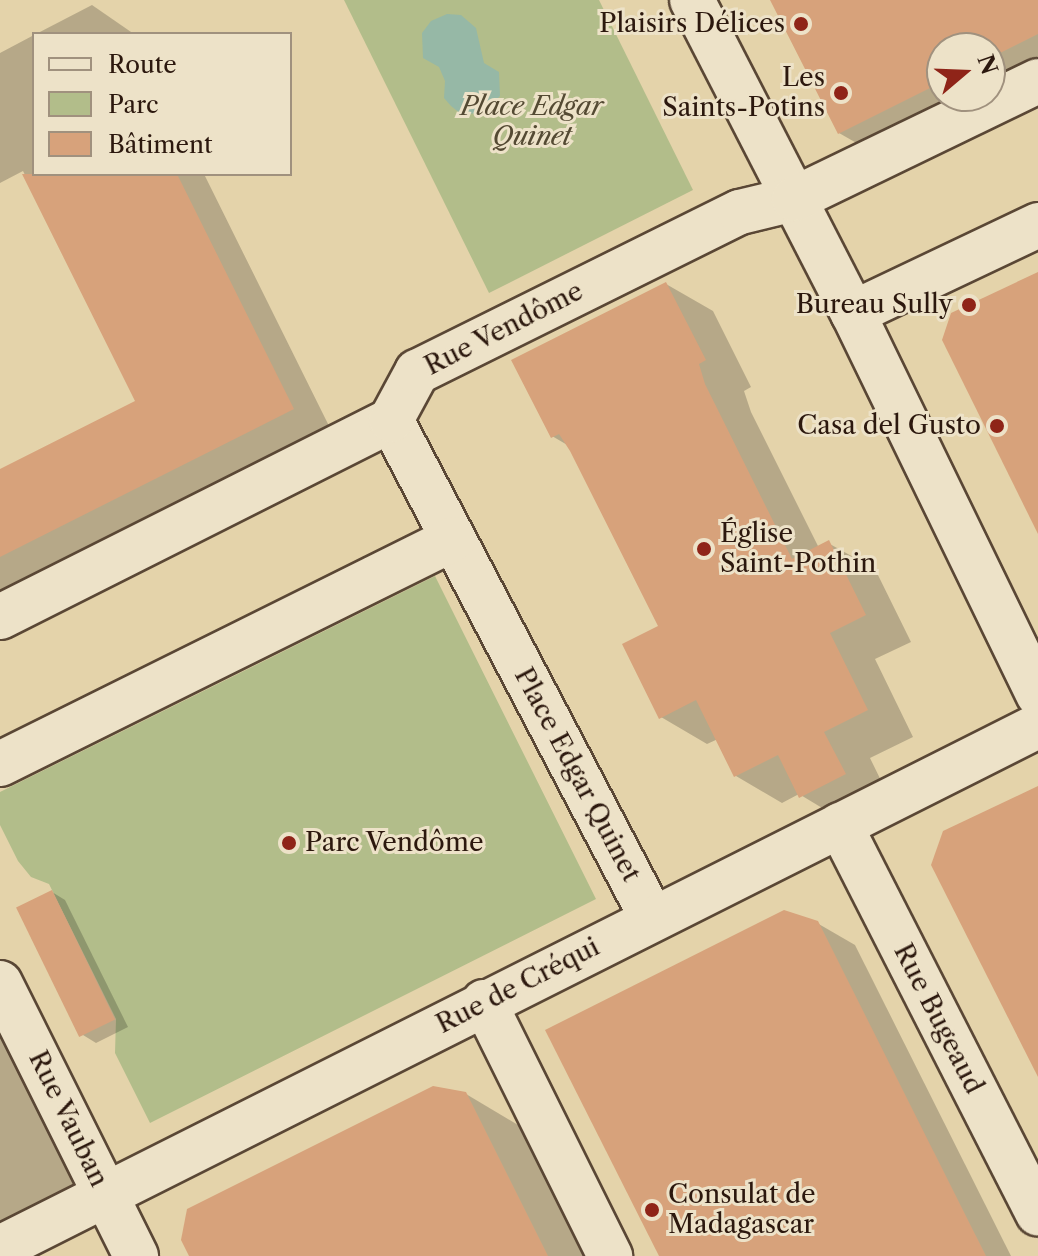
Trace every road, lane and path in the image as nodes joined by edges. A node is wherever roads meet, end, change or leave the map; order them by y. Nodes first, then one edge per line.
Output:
1 (692, 0) edge
2 (1038, 81) edge
3 (794, 199) junction
4 (1038, 225) edge
5 (853, 313) junction
6 (391, 420) junction
7 (453, 539) junction
8 (0, 617) edge
9 (1038, 694) edge
10 (1038, 726) edge
11 (0, 764) edge
12 (840, 825) junction
13 (652, 918) junction
14 (0, 983) edge
15 (484, 1002) junction
16 (105, 1196) junction
17 (1038, 1213) edge
18 (0, 1248) edge
19 (136, 1256) edge
20 (610, 1256) edge

1 - 3 street
2 - 3 street, Rue Vendôme
3 - 5 street
3 - 6 street, Rue Vendôme
4 - 5 street
5 - 9 street
6 - 7 street, Place Edgar Quinet
6 - 8 street
7 - 11 street
7 - 13 street, Place Edgar Quinet
10 - 12 street, Rue de Créqui
12 - 13 street, Rue de Créqui
12 - 17 street, Rue Bugeaud
13 - 15 street, Rue de Créqui
14 - 16 street, Rue Vauban
15 - 16 street, Rue de Créqui
15 - 20 street
16 - 18 street, Rue de Créqui
16 - 19 street, Rue Vauban

